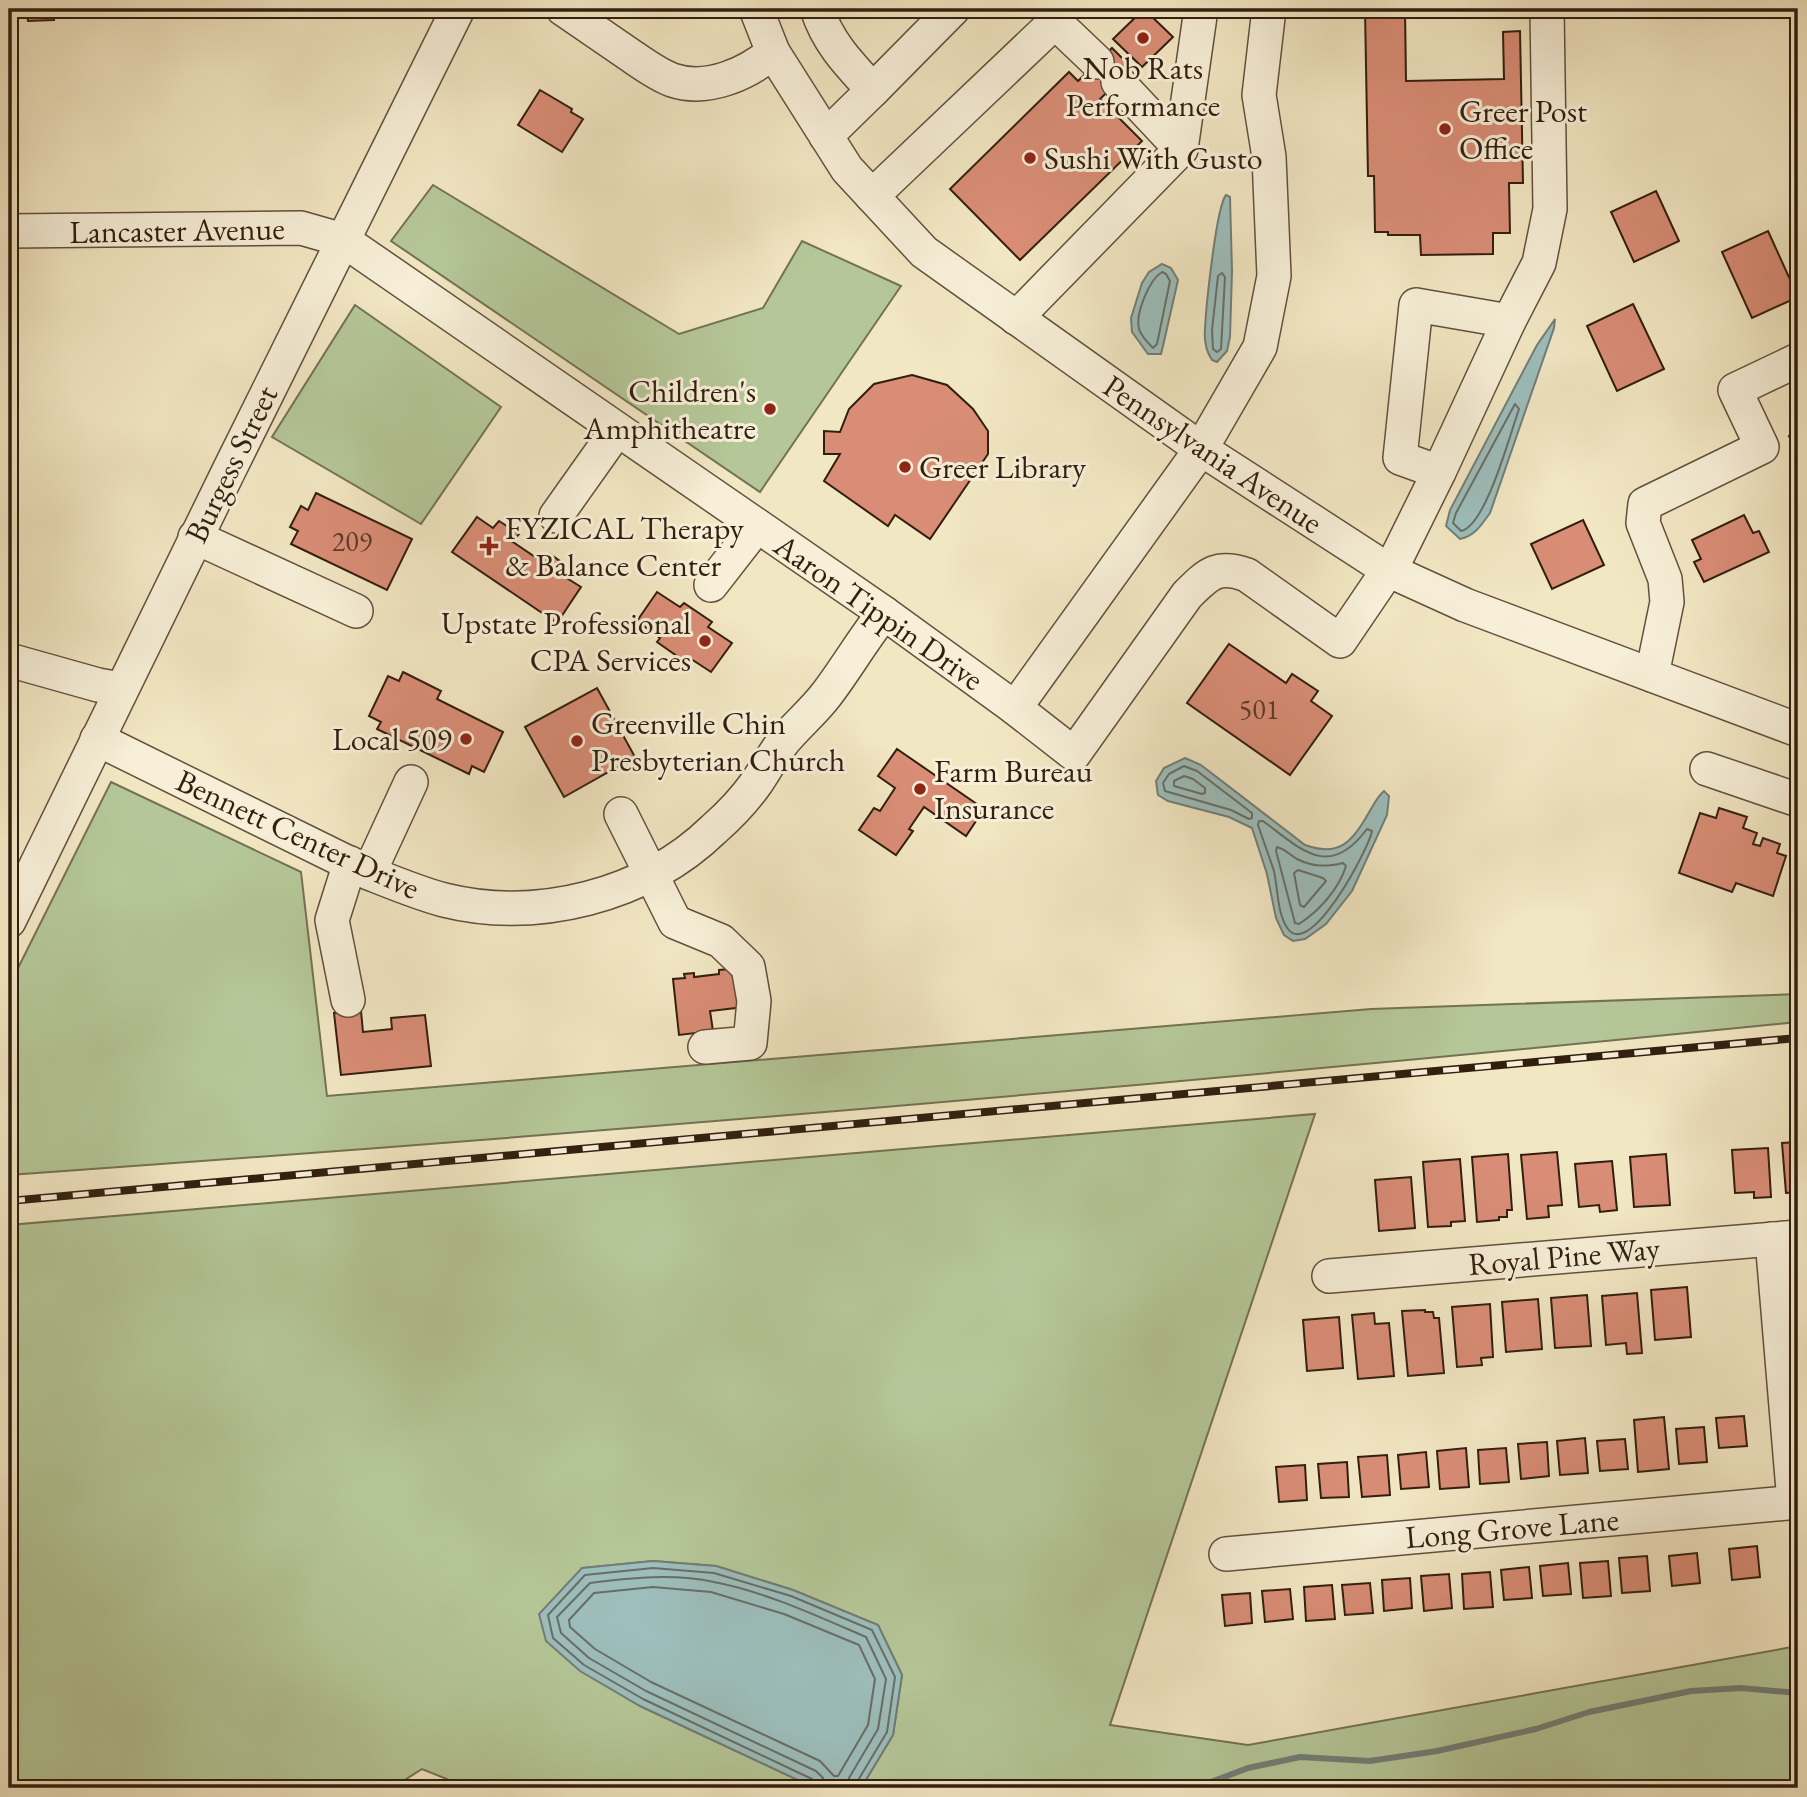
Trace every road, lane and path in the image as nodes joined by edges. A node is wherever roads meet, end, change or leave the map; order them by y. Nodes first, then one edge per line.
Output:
1 (458, 9) edge
2 (563, 9) edge
3 (756, 9) edge
4 (817, 9) edge
5 (953, 9) edge
6 (1201, 9) edge
7 (1269, 9) edge
8 (1547, 9) edge
9 (1062, 15) edge
10 (773, 52) junction
11 (873, 90) junction
12 (826, 136) junction
13 (1181, 149) junction
14 (872, 196) junction
15 (9, 231) edge
16 (343, 240) junction
17 (1016, 318) junction
18 (1509, 321) junction
19 (1798, 360) edge
20 (617, 430) junction
21 (1201, 449) junction
22 (1439, 472) junction
23 (556, 516) dead end
24 (757, 526) junction
25 (195, 537) junction
26 (1388, 570) junction
27 (711, 584) dead end
28 (356, 611) dead end
29 (884, 613) junction
30 (9, 660) edge
31 (1652, 675) junction
32 (120, 689) junction
33 (1015, 708) junction
34 (1798, 730) edge
35 (97, 739) junction
36 (1707, 769) dead end
37 (411, 782) dead end
38 (1798, 800) edge
39 (621, 814) dead end
40 (359, 868) junction
41 (652, 873) junction
42 (9, 921) edge
43 (348, 1000) dead end
44 (705, 1047) dead end
45 (1785, 1238) edge
46 (1329, 1276) dead end
47 (1796, 1502) edge
48 (1226, 1554) dead end

1 - 16 street, Burgess Street
2 - 10 street
3 - 10 street, Pennsylvania Avenue
4 - 11 street
5 - 11 street
6 - 13 street
7 - 21 street, Aaron Tippin Drive
8 - 18 street
9 - 13 street
9 - 14 street
10 - 12 street, Pennsylvania Avenue
11 - 12 street
12 - 14 street, Pennsylvania Avenue
13 - 17 street
14 - 17 street, Pennsylvania Avenue
15 - 16 street, Lancaster Avenue
16 - 20 street, Aaron Tippin Drive
16 - 25 street, Burgess Street
17 - 21 street, Pennsylvania Avenue
18 - 22 street
18 - 22 street
19 - 31 street
20 - 23 street
20 - 24 street, Aaron Tippin Drive
21 - 26 street, Pennsylvania Avenue
21 - 33 street, Aaron Tippin Drive
22 - 26 street
24 - 27 street
24 - 29 street, Aaron Tippin Drive
25 - 28 street
25 - 32 street, Burgess Street
26 - 31 street, Pennsylvania Avenue
26 - 33 street
29 - 33 street, Aaron Tippin Drive
29 - 41 street, Bennett Center Drive
30 - 32 street
31 - 34 street, Pennsylvania Avenue
32 - 35 street, Burgess Street
35 - 40 street, Bennett Center Drive
35 - 42 street, Burgess Street
36 - 38 street
37 - 40 street
39 - 41 street
40 - 41 street, Bennett Center Drive
40 - 43 street
41 - 44 street
45 - 46 street, Royal Pine Way
45 - 47 street
47 - 48 street, Long Grove Lane

